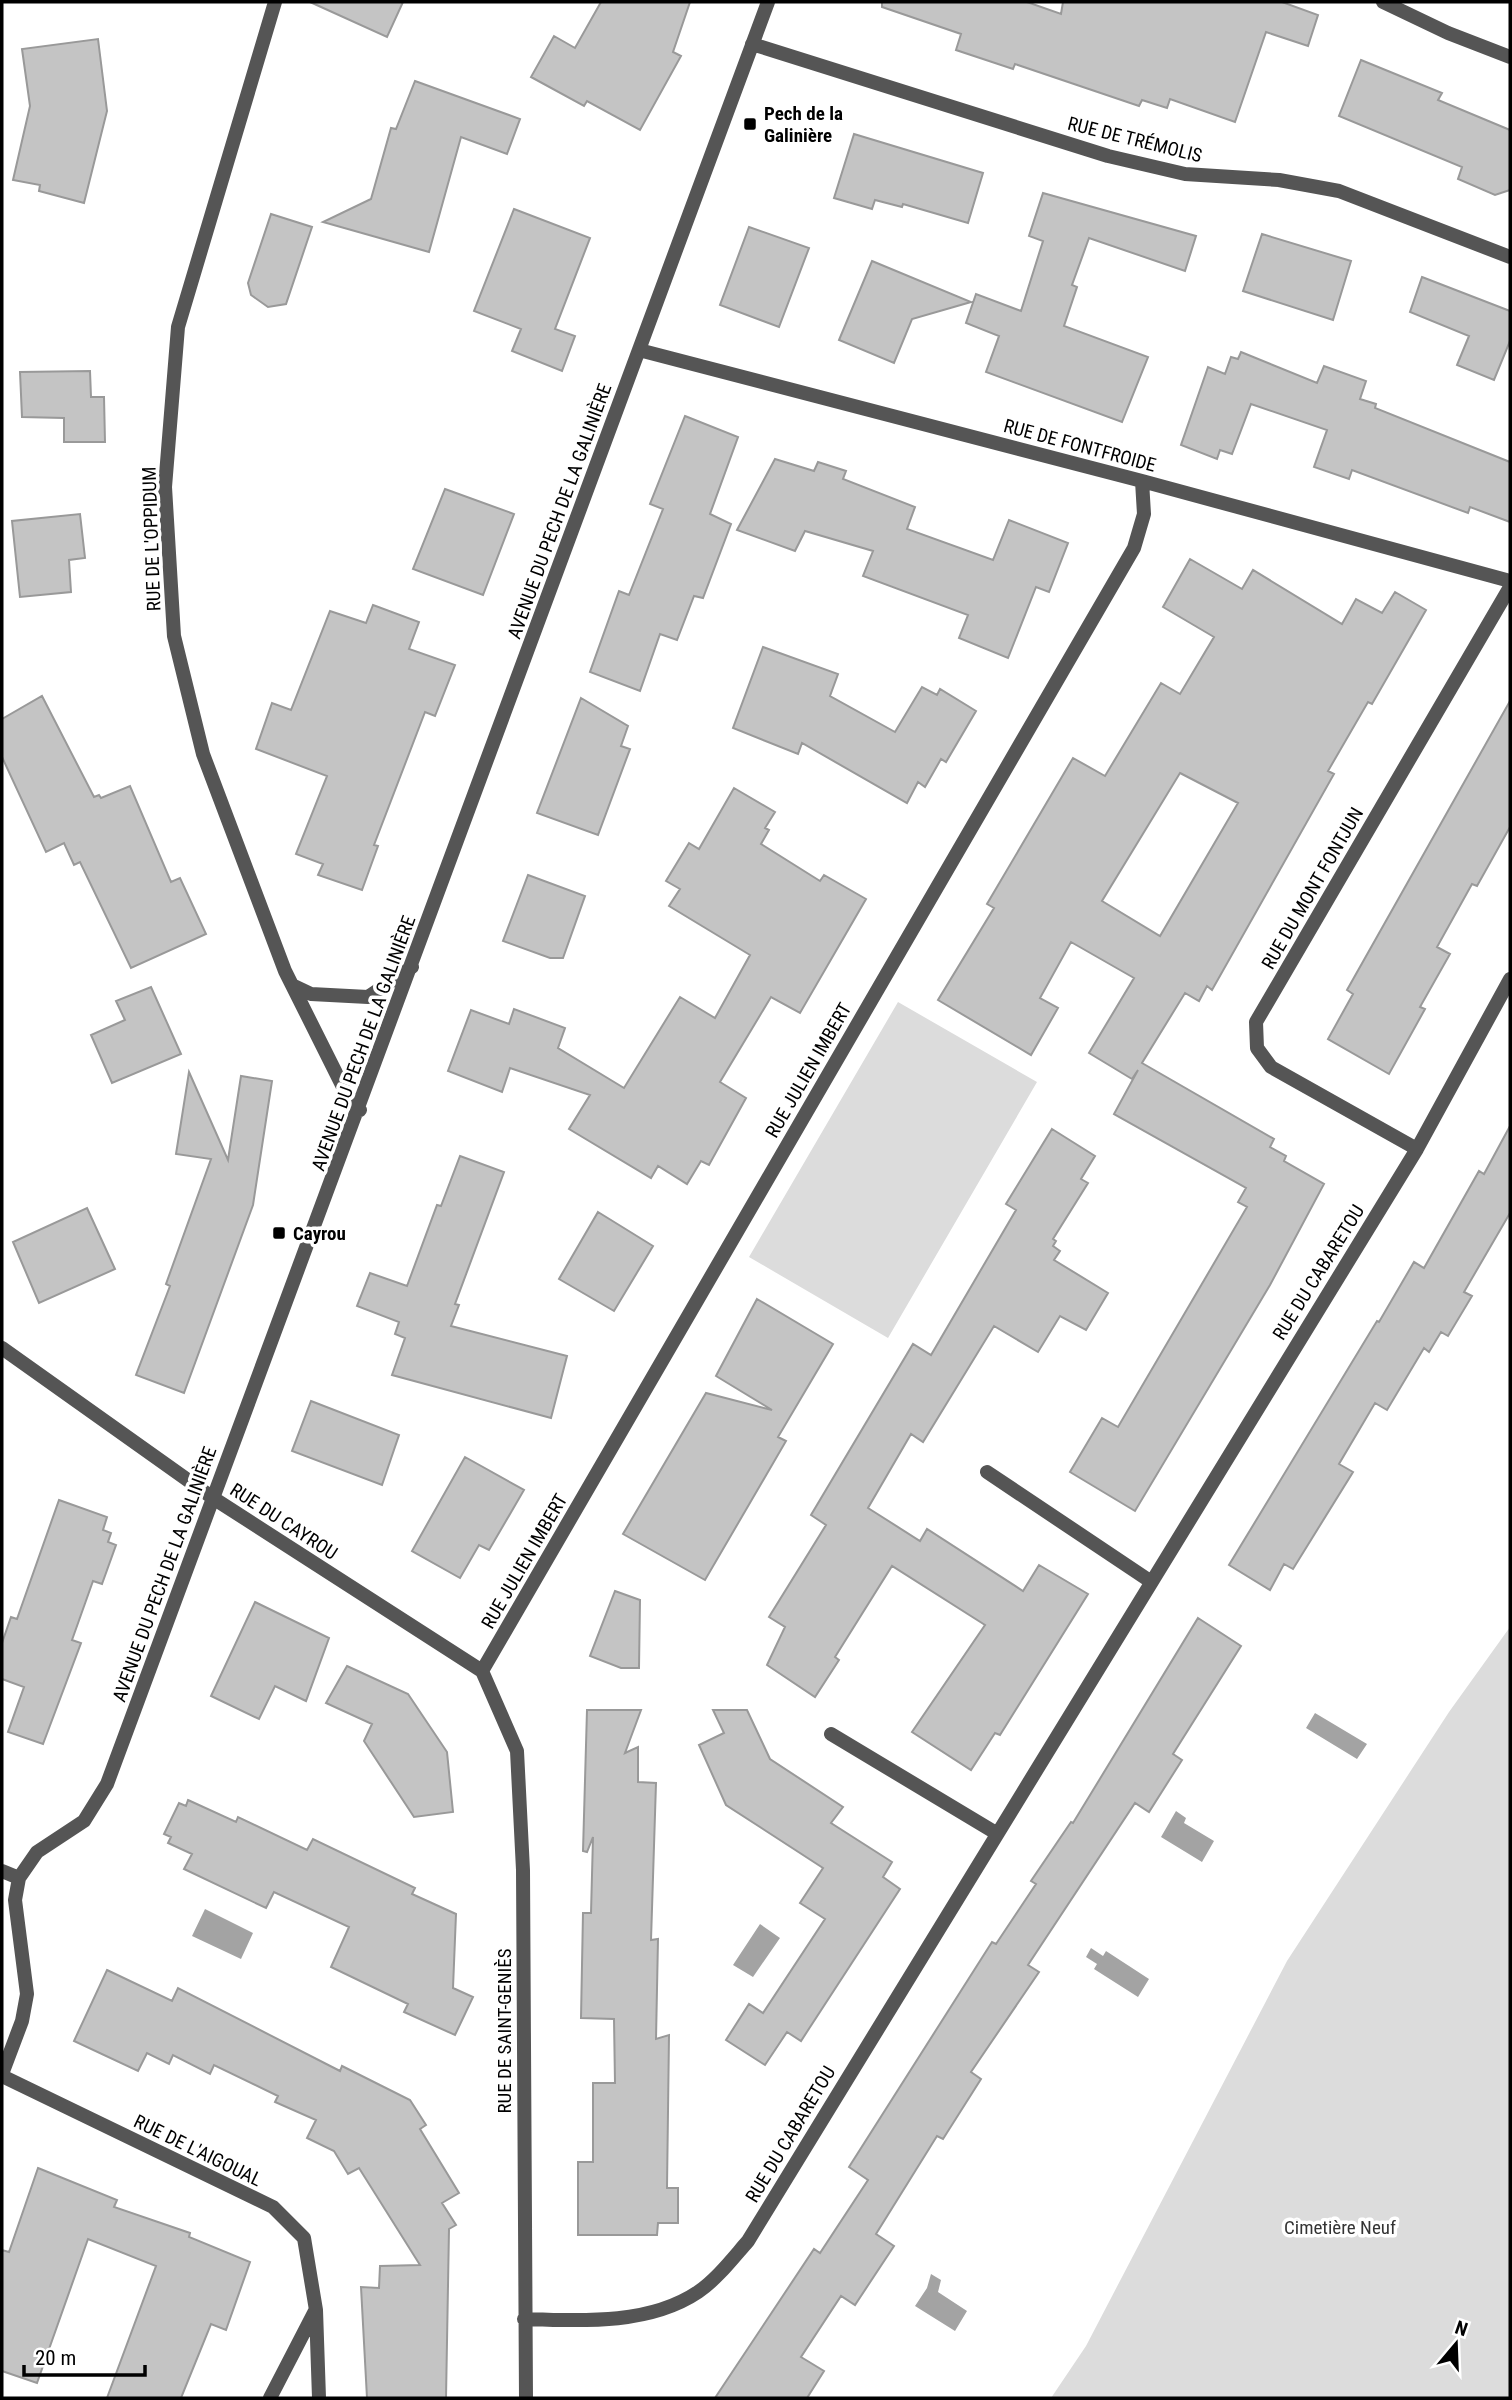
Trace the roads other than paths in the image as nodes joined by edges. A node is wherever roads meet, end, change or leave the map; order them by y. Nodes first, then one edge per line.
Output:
1 (275, 2) edge
2 (768, 2) edge
3 (1383, 2) edge
4 (752, 44) junction
5 (1510, 57) edge
6 (1510, 257) edge
7 (639, 351) junction
8 (1142, 481) junction
9 (1510, 584) edge
10 (412, 967) junction
11 (1510, 979) edge
12 (292, 985) junction
13 (359, 1110) junction
14 (1417, 1149) junction
15 (2, 1348) edge
16 (986, 1472) dead end
17 (213, 1498) junction
18 (1150, 1581) junction
19 (482, 1671) junction
20 (831, 1734) dead end
21 (996, 1833) junction
22 (2, 1871) edge
23 (19, 1878) junction
24 (2, 2075) edge
25 (316, 2310) junction
26 (524, 2319) junction
27 (270, 2398) edge
28 (318, 2398) edge
29 (526, 2398) edge

1 - 12 street, RUE DE L'OPPIDUM
2 - 4 street, AVENUE DU PECH DE LA GALINIÈRE
3 - 5 street
4 - 6 street, RUE DE TRÉMOLIS
4 - 7 street, AVENUE DU PECH DE LA GALINIÈRE
7 - 8 street, RUE DE FONTFROIDE
7 - 10 street, AVENUE DU PECH DE LA GALINIÈRE
8 - 9 street, RUE DE FONTFROIDE
8 - 19 street, RUE JULIEN IMBERT
9 - 14 street, RUE DU MONT FONTJUN
10 - 12 street
10 - 13 street, AVENUE DU PECH DE LA GALINIÈRE
11 - 14 street, RUE DU CABARETOU
12 - 13 street, RUE DE L'OPPIDUM
13 - 17 street, AVENUE DU PECH DE LA GALINIÈRE
14 - 18 street, RUE DU CABARETOU
15 - 17 street, RUE DU CAYROU
16 - 18 street
17 - 19 street, RUE DU CAYROU
17 - 23 street, AVENUE DU PECH DE LA GALINIÈRE
18 - 21 street, RUE DU CABARETOU
19 - 26 street, RUE DE SAINT-GENIÈS
20 - 21 street
21 - 26 street, RUE DU CABARETOU
22 - 23 street
23 - 24 street
24 - 25 street, RUE DE L'AIGOUAL
25 - 27 street
25 - 28 street, RUE DE L'AIGOUAL
26 - 29 street, RUE DE SAINT-GENIÈS

